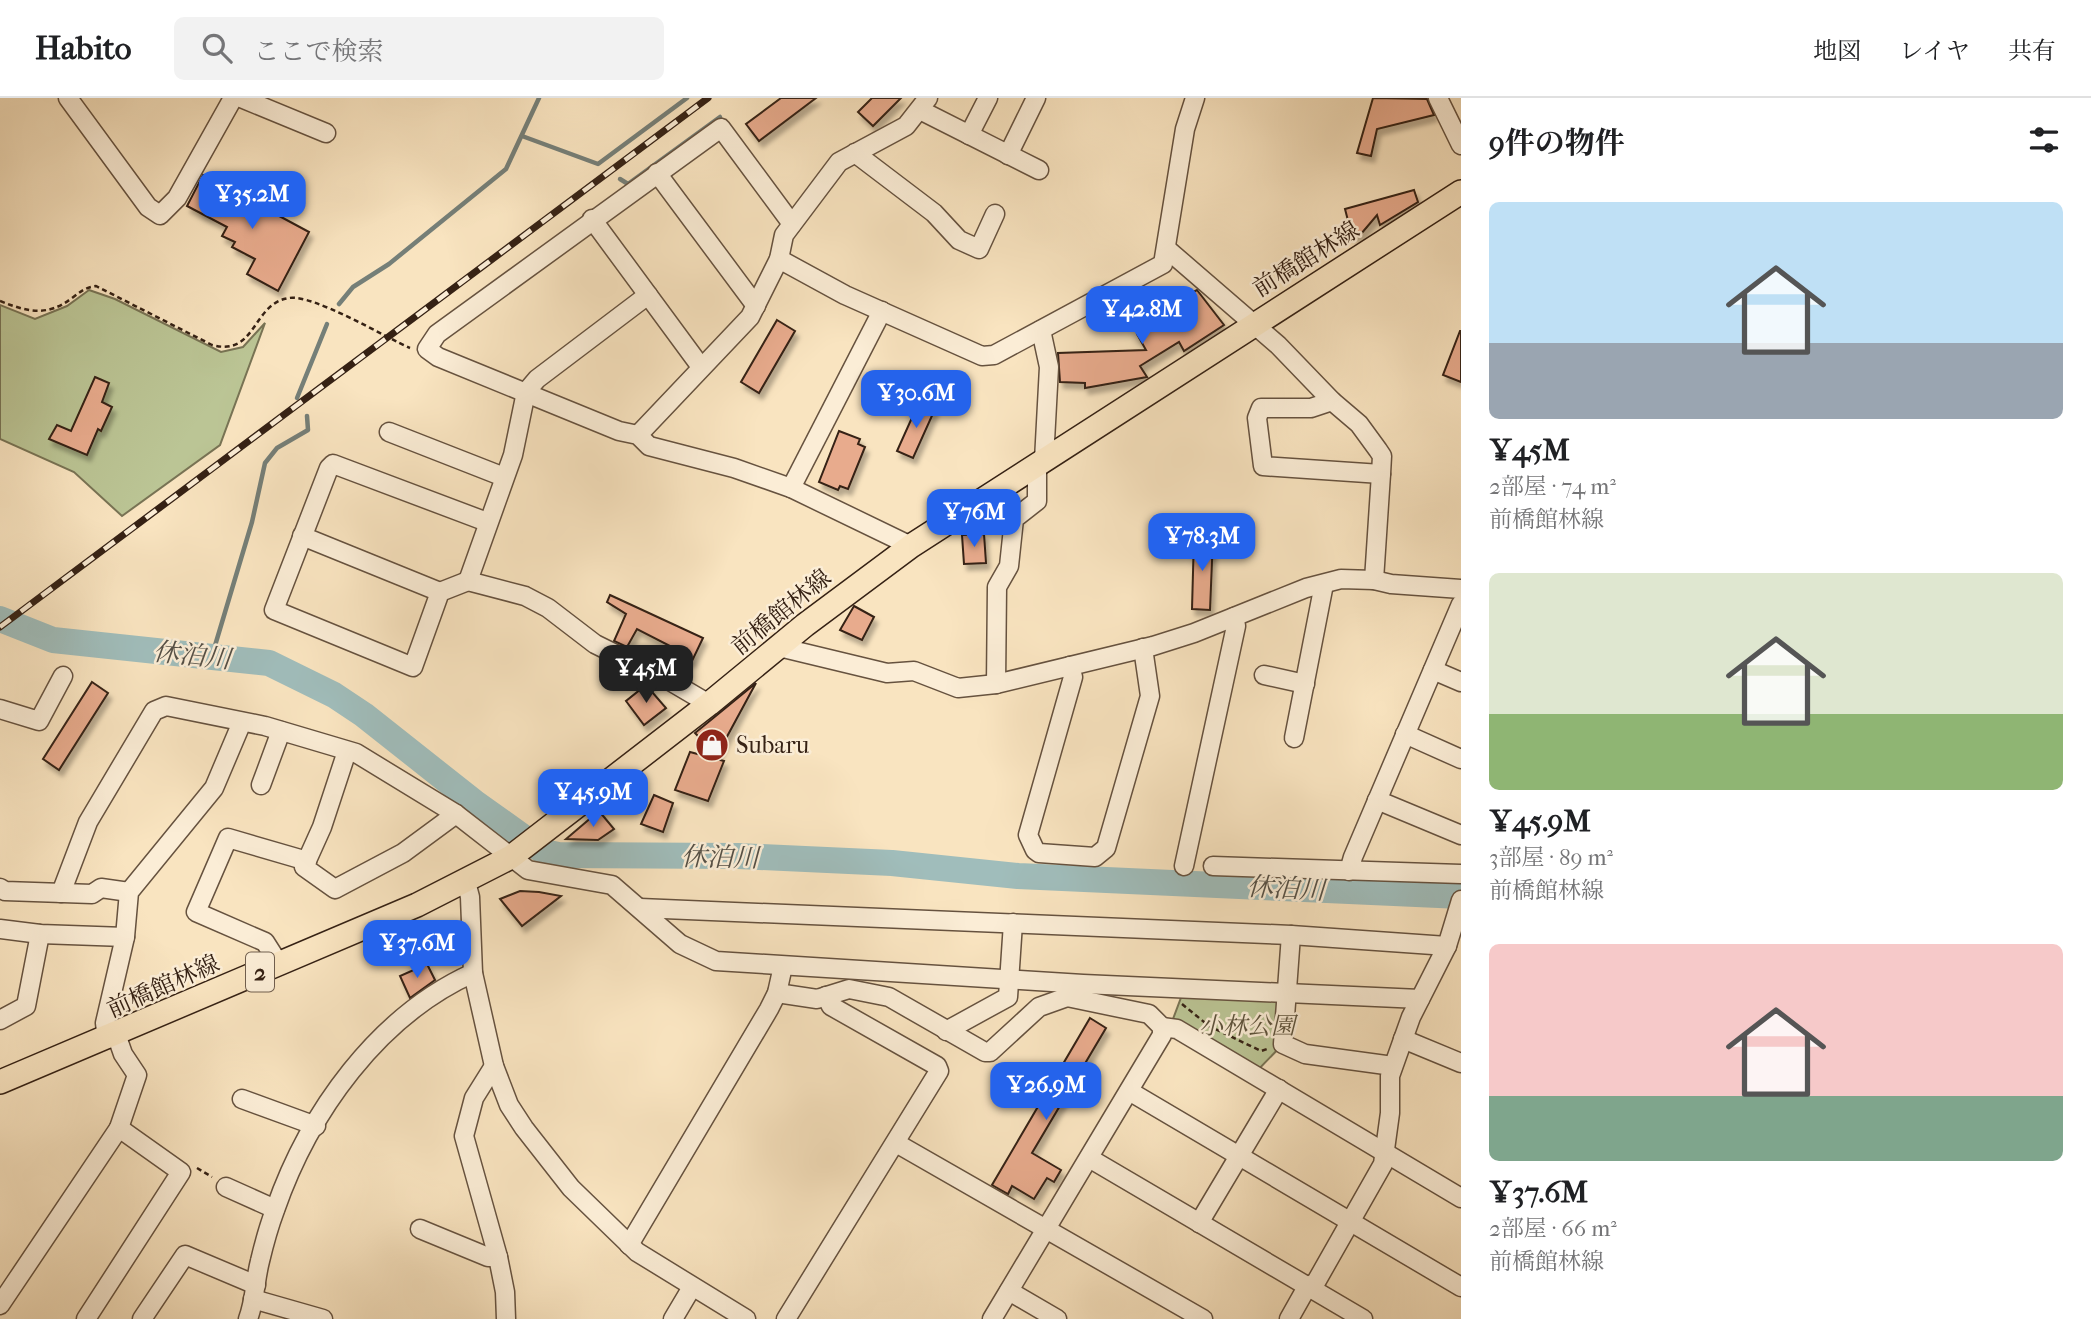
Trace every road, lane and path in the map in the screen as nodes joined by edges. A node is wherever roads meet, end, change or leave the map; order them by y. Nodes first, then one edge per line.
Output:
1 (68, 98) edge
2 (233, 98) edge
3 (240, 98) edge
4 (988, 98) edge
5 (1036, 98) edge
6 (1195, 98) edge
7 (1438, 98) edge
8 (924, 104) edge
9 (326, 133) dead end
10 (970, 135) junction
11 (1461, 145) edge
12 (855, 153) junction
13 (1009, 155) junction
14 (1039, 170) dead end
15 (657, 173) junction
16 (1461, 192) edge
17 (995, 214) dead end
18 (592, 219) junction
19 (792, 224) junction
20 (1168, 250) junction
21 (779, 259) junction
22 (648, 295) junction
23 (0, 301) edge
24 (756, 306) junction
25 (882, 311) junction
26 (1253, 323) junction
27 (1041, 330) junction
28 (427, 349) junction
29 (701, 367) junction
30 (526, 392) junction
31 (1332, 401) junction
32 (389, 432) dead end
33 (638, 435) junction
34 (1041, 462) junction
35 (1381, 474) junction
36 (504, 477) junction
37 (790, 488) junction
38 (487, 522) junction
39 (302, 536) junction
40 (911, 547) junction
41 (1374, 580) junction
42 (468, 581) junction
43 (1324, 584) junction
44 (1461, 589) edge
45 (440, 592) junction
46 (1461, 604) edge
47 (1234, 617) junction
48 (779, 646) junction
49 (1143, 648) junction
50 (1070, 666) junction
51 (1433, 670) junction
52 (1264, 675) dead end
53 (62, 676) dead end
54 (1461, 682) edge
55 (996, 684) junction
56 (1305, 684) junction
57 (709, 704) junction
58 (0, 709) edge
59 (242, 722) junction
60 (281, 731) junction
61 (1405, 734) junction
62 (1294, 738) dead end
63 (347, 751) junction
64 (1461, 759) edge
65 (261, 785) dead end
66 (1377, 800) junction
67 (456, 814) junction
68 (1461, 835) edge
69 (520, 850) junction
70 (307, 861) junction
71 (1184, 866) dead end
72 (1213, 866) dead end
73 (1349, 871) junction
74 (1461, 874) edge
75 (466, 883) junction
76 (0, 888) edge
77 (129, 891) junction
78 (61, 893) junction
79 (1460, 904) edge
80 (640, 908) junction
81 (1013, 923) junction
82 (0, 929) edge
83 (40, 934) junction
84 (1291, 935) junction
85 (125, 937) junction
86 (1447, 946) junction
87 (279, 964) junction
88 (783, 966) junction
89 (473, 973) junction
90 (1010, 980) junction
91 (1287, 992) junction
92 (777, 993) junction
93 (826, 996) junction
94 (1420, 999) junction
95 (0, 1020) edge
96 (1158, 1022) junction
97 (946, 1031) junction
98 (111, 1037) junction
99 (1403, 1039) junction
100 (1283, 1044) junction
101 (1455, 1060) edge
102 (494, 1066) junction
103 (1393, 1066) junction
104 (0, 1082) edge
105 (1279, 1089) junction
106 (1129, 1091) junction
107 (242, 1099) dead end
108 (316, 1126) junction
109 (119, 1128) junction
110 (896, 1143) junction
111 (1386, 1154) junction
112 (1238, 1157) junction
113 (1089, 1158) junction
114 (181, 1172) junction
115 (226, 1186) joint
116 (1461, 1198) edge
117 (275, 1209) junction
118 (1350, 1222) junction
119 (1199, 1223) junction
120 (420, 1229) dead end
121 (1047, 1229) junction
122 (629, 1244) junction
123 (498, 1257) junction
124 (1312, 1284) junction
125 (692, 1287) junction
126 (1461, 1287) edge
127 (1009, 1291) junction
128 (254, 1292) junction
129 (0, 1305) edge
130 (86, 1319) edge
131 (142, 1319) edge
132 (248, 1319) edge
133 (323, 1319) edge
134 (506, 1319) edge
135 (673, 1319) edge
136 (746, 1319) edge
137 (786, 1319) edge
138 (992, 1319) edge
139 (1057, 1319) edge
140 (1203, 1319) edge
141 (1289, 1319) edge
142 (1363, 1319) edge

1 - 2 street
3 - 9 street
4 - 10 street
5 - 13 street
6 - 20 street
7 - 11 street
8 - 10 street
8 - 12 street
10 - 13 street
12 - 17 street
12 - 19 street
13 - 14 street
15 - 18 street
15 - 19 street
15 - 24 street
16 - 26 main road, 前橋館林線 / 2
18 - 22 street
18 - 28 street
19 - 21 street
20 - 26 street
20 - 27 street
21 - 24 street
21 - 25 street
22 - 29 street
22 - 30 street
23 - 28 path
24 - 29 street
25 - 27 street
25 - 37 street
26 - 31 street
26 - 34 main road, 前橋館林線 / 2
27 - 34 street
28 - 30 street
29 - 33 street
30 - 33 street
30 - 36 street
31 - 35 street
31 - 35 street
32 - 36 street
33 - 37 street
34 - 40 main road, 前橋館林線 / 2
34 - 55 street
35 - 41 street
36 - 38 street
37 - 40 street
38 - 39 street
38 - 42 street
39 - 45 street
39 - 45 street
40 - 48 main road, 前橋館林線 / 2
41 - 43 street
41 - 44 street
42 - 45 street
42 - 57 street
43 - 47 street
43 - 56 street
46 - 51 street
47 - 49 street
47 - 71 street
48 - 55 street
48 - 57 main road, 前橋館林線 / 2
49 - 50 street
49 - 50 street
50 - 55 street
51 - 54 street
51 - 61 street
52 - 56 street
53 - 58 street
56 - 62 street
57 - 69 main road, 前橋館林線 / 2
59 - 60 street
59 - 77 street
59 - 78 street
60 - 63 street
60 - 65 street
61 - 64 street
61 - 66 street
63 - 67 street
63 - 70 street
66 - 68 street
66 - 73 street
67 - 69 street
67 - 70 street
69 - 75 main road, 前橋館林線 / 2
69 - 80 street
70 - 87 street
72 - 73 street
73 - 74 street
75 - 87 main road, 前橋館林線 / 2
75 - 89 street
76 - 78 street
77 - 78 street
77 - 85 street
79 - 86 street
80 - 81 street
80 - 88 street
81 - 84 street
81 - 90 street
82 - 83 street
83 - 85 street
83 - 95 street
84 - 86 street
84 - 91 street
85 - 98 street
86 - 94 street
87 - 98 main road, 前橋館林線 / 2
88 - 90 street
88 - 92 street
89 - 102 street
89 - 108 street
90 - 91 street
90 - 97 street
91 - 94 street
91 - 100 street
92 - 93 street
92 - 122 street
93 - 97 street
93 - 110 street
94 - 99 street
96 - 97 street
96 - 100 path
96 - 105 street
96 - 106 street
98 - 104 main road, 前橋館林線 / 2
98 - 109 street
99 - 101 street
99 - 103 street
100 - 103 street
102 - 122 street
102 - 123 street
103 - 111 street
105 - 111 street
105 - 112 street
106 - 112 street
106 - 113 street
107 - 108 street
108 - 117 street
109 - 114 street
109 - 129 street
110 - 121 street
110 - 137 street
111 - 116 street
111 - 118 street
112 - 118 street
112 - 119 street
113 - 119 street
113 - 121 street
114 - 115 path
114 - 130 street
115 - 117 street
117 - 128 street
118 - 124 street
118 - 126 street
119 - 124 street
120 - 123 street
121 - 127 street
121 - 140 street
122 - 125 street
123 - 134 street
124 - 141 street
124 - 142 street
125 - 135 street
125 - 136 street
127 - 138 street
127 - 139 street
128 - 131 street
128 - 132 street
128 - 133 street

